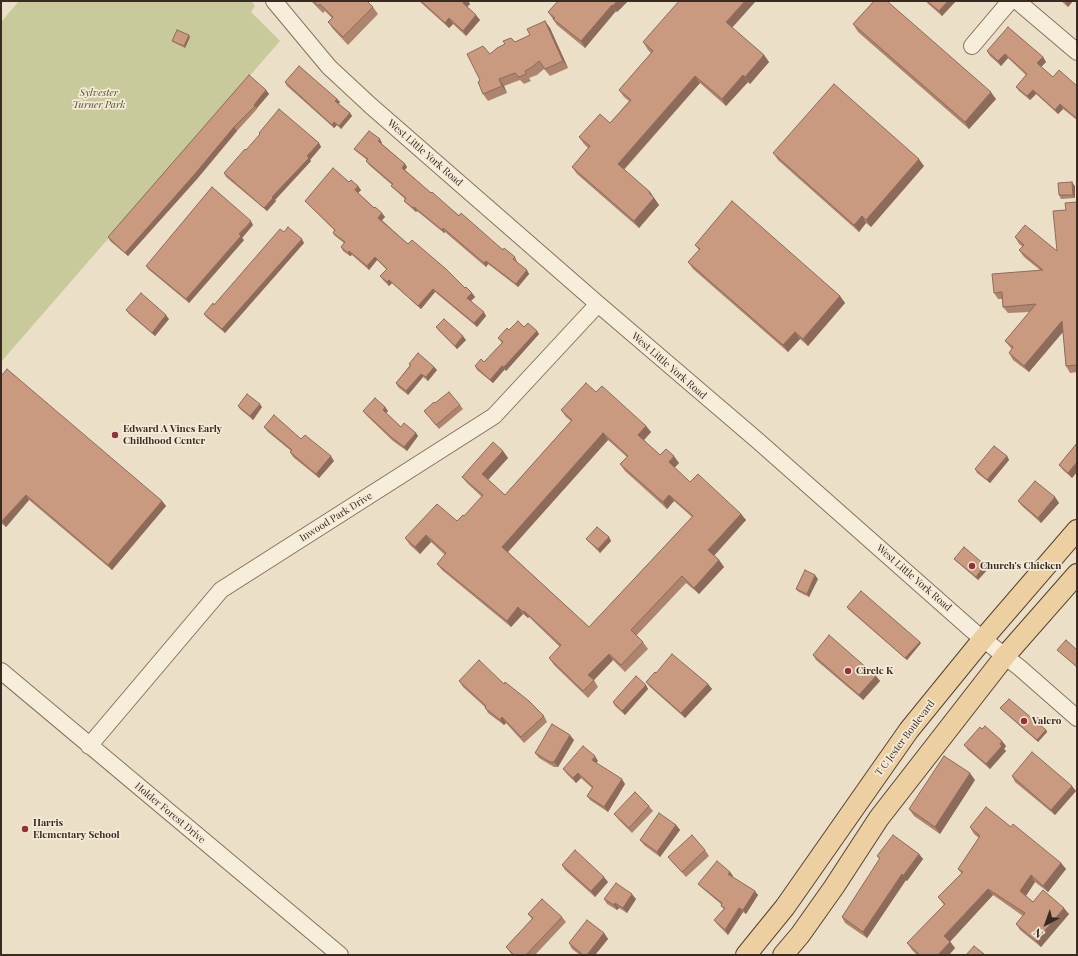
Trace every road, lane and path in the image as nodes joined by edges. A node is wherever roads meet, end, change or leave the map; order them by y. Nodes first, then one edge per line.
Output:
1 (274, 1) edge
2 (1010, 1) edge
3 (1017, 1) edge
4 (972, 46) dead end
5 (1077, 52) edge
6 (598, 304) junction
7 (1077, 530) edge
8 (1077, 574) edge
9 (984, 639) junction
10 (1005, 656) junction
11 (1, 671) edge
12 (1077, 718) edge
13 (89, 746) junction
14 (853, 809) junction
15 (879, 818) junction
16 (340, 955) edge
17 (746, 955) edge
18 (783, 955) edge

1 - 6 street, West Little York Road
2 - 4 street
3 - 5 street
6 - 9 street, West Little York Road
6 - 13 street, Inwood Park Drive
7 - 9 main road, T C Jester Boulevard
8 - 10 main road
9 - 10 street, West Little York Road
9 - 14 main road, T C Jester Boulevard
10 - 12 street, West Little York Road
10 - 15 main road
11 - 13 street, Holder Forest Drive
13 - 16 street, Holder Forest Drive
14 - 15 main road
14 - 17 main road, T C Jester Boulevard
15 - 18 main road

